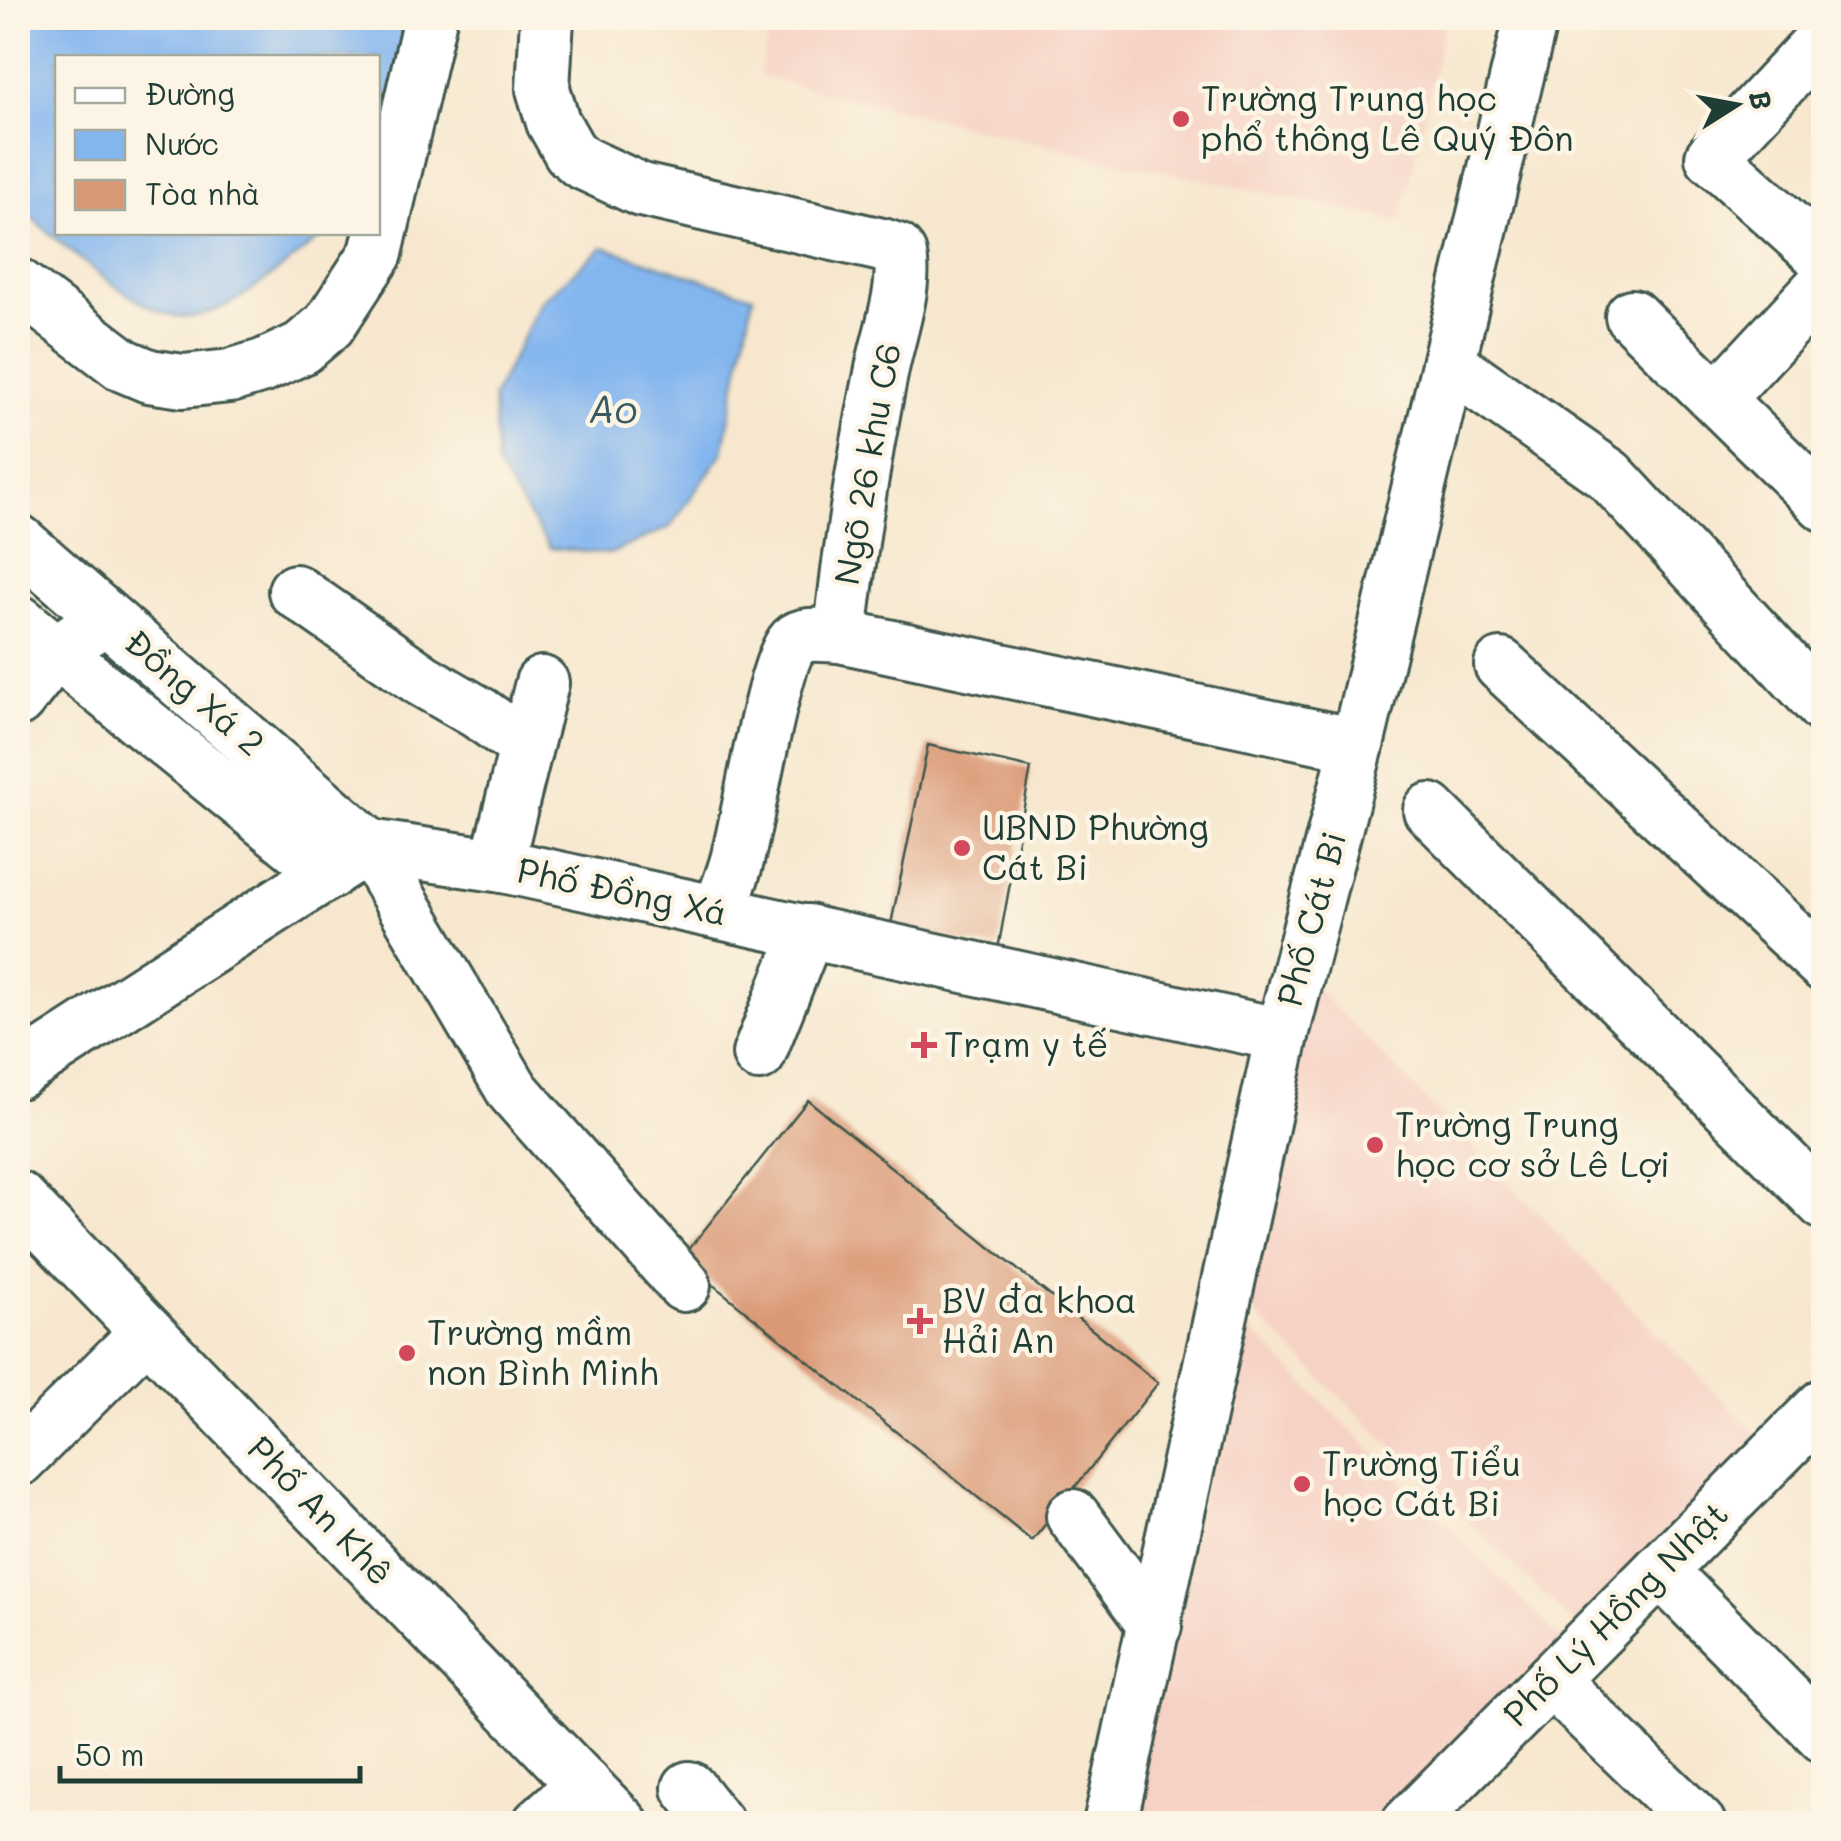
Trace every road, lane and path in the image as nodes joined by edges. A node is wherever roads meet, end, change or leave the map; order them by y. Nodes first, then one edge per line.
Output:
1 (430, 18) edge
2 (546, 18) edge
3 (1531, 18) edge
4 (1824, 37) edge
5 (1824, 258) edge
6 (1824, 284) edge
7 (18, 285) edge
8 (1632, 316) dead end
9 (1450, 364) junction
10 (1717, 400) junction
11 (1824, 504) edge
12 (18, 540) edge
13 (294, 591) dead end
14 (106, 617) junction
15 (840, 636) junction
16 (36, 637) edge
17 (1501, 665) dead end
18 (542, 683) dead end
19 (18, 700) edge
20 (1824, 707) edge
21 (524, 745) junction
22 (1357, 745) junction
23 (1430, 810) dead end
24 (349, 859) junction
25 (503, 866) junction
26 (719, 911) junction
27 (808, 931) junction
28 (1824, 965) edge
29 (1282, 1035) junction
30 (759, 1054) dead end
31 (18, 1072) edge
32 (18, 1198) edge
33 (1824, 1203) edge
34 (684, 1285) dead end
35 (147, 1332) junction
36 (1815, 1431) edge
37 (18, 1460) edge
38 (1074, 1516) dead end
39 (1660, 1570) junction
40 (1155, 1626) junction
41 (1551, 1680) junction
42 (1824, 1736) edge
43 (584, 1784) junction
44 (1437, 1814) edge
45 (539, 1824) edge
46 (622, 1824) edge
47 (1110, 1824) edge
48 (1699, 1824) edge

1 - 7 street
2 - 15 street, Ngõ 26 khu C6
3 - 9 street, Phố Cát Bi
4 - 5 street
6 - 10 street
8 - 10 street
9 - 20 street
9 - 22 street, Phố Cát Bi
10 - 11 street
12 - 14 street, Đồng Xá 2
13 - 21 street
14 - 16 street
14 - 24 street, Đồng Xá 2
15 - 22 street, Ngõ 26 khu C6
15 - 26 street
16 - 19 street
16 - 24 street, Đồng Xá 2
17 - 28 street
18 - 21 street
21 - 25 street
22 - 29 street, Phố Cát Bi
23 - 33 street
24 - 25 street, Phố Đồng Xá
24 - 31 street
24 - 34 street
25 - 26 street, Phố Đồng Xá
26 - 27 street, Phố Đồng Xá
27 - 29 street, Phố Đồng Xá
27 - 30 street
29 - 40 street, Phố Cát Bi
32 - 35 street, Phố An Khê
35 - 37 street
35 - 43 street, Phố An Khê
36 - 39 street, Phố Lý Hồng Nhật
38 - 40 street
39 - 41 street, Phố Lý Hồng Nhật
39 - 42 street
40 - 47 street, Phố Cát Bi
41 - 44 street, Phố Lý Hồng Nhật
41 - 48 street
43 - 45 street
43 - 46 street, Phố An Khê

